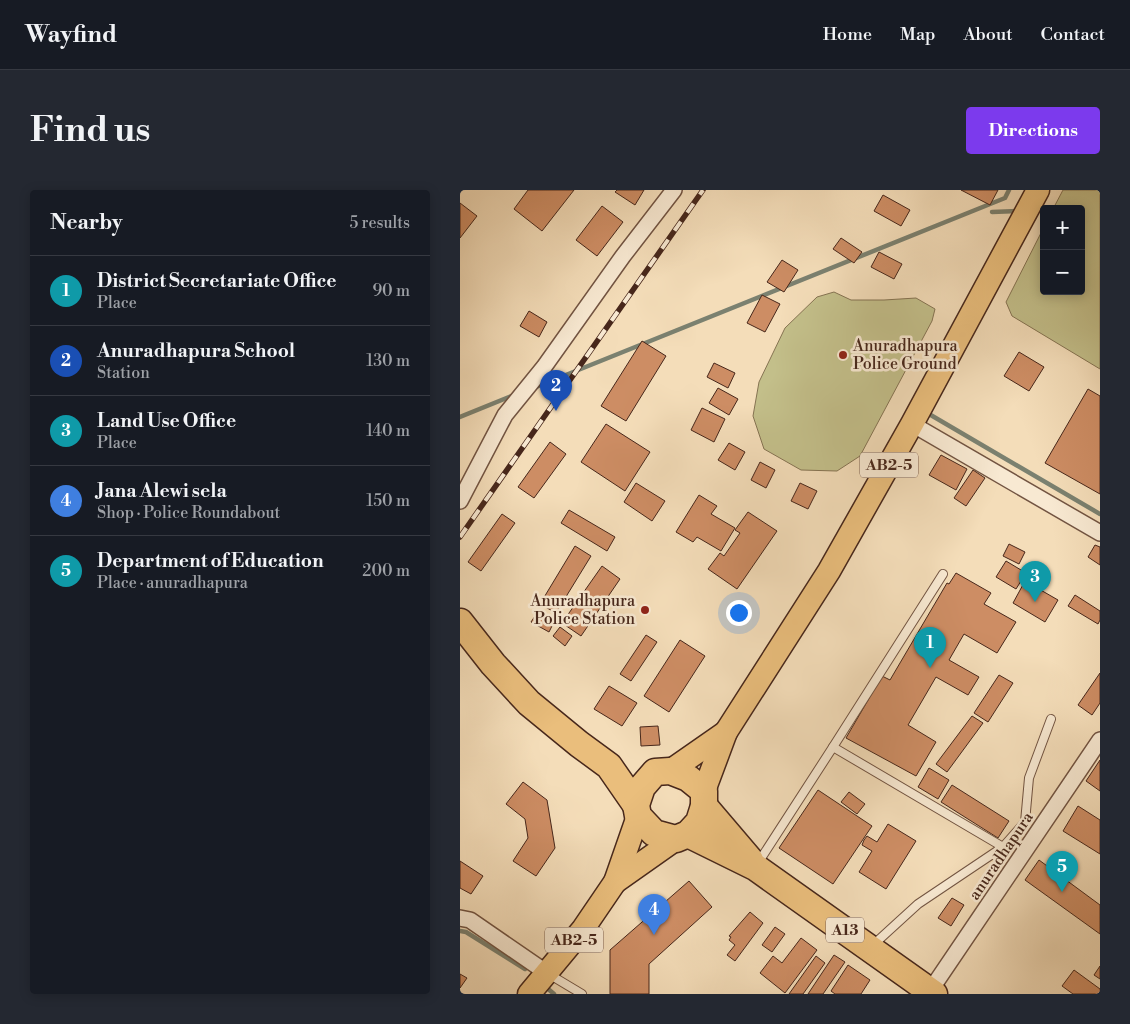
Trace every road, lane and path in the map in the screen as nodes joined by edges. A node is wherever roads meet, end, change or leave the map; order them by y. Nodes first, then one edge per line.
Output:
1 (674, 190) edge
2 (1038, 190) edge
3 (912, 424) junction
4 (460, 501) edge
5 (1100, 533) edge
6 (942, 574) dead end
7 (460, 622) edge
8 (1051, 719) dead end
9 (726, 732) junction
10 (1100, 740) edge
11 (833, 747) junction
12 (609, 766) junction
13 (663, 772) junction
14 (704, 798) junction
15 (637, 811) junction
16 (682, 836) junction
17 (1003, 847) junction
18 (755, 867) junction
19 (615, 882) junction
20 (460, 918) edge
21 (870, 947) junction
22 (547, 973) junction
23 (932, 993) edge
24 (529, 994) edge
25 (582, 994) edge

1 - 4 street
2 - 3 main road, AB2-5
3 - 5 street
3 - 9 main road, AB2-5
6 - 11 lane
7 - 12 highway
8 - 17 lane
9 - 13 main road, AB2-5
9 - 14 main road, AB2-5
10 - 23 street, anuradhapura
11 - 17 lane
11 - 18 lane
12 - 13 highway
12 - 15 highway
13 - 14 highway
13 - 15 highway
14 - 16 highway
14 - 18 highway, A13
15 - 16 highway
15 - 19 main road, AB2-5
16 - 18 highway, A13
16 - 19 main road, AB2-5
17 - 21 lane
18 - 21 highway, A13
19 - 22 main road, AB2-5
20 - 22 street
21 - 23 highway, A13
22 - 24 main road, AB2-5
22 - 25 lane

